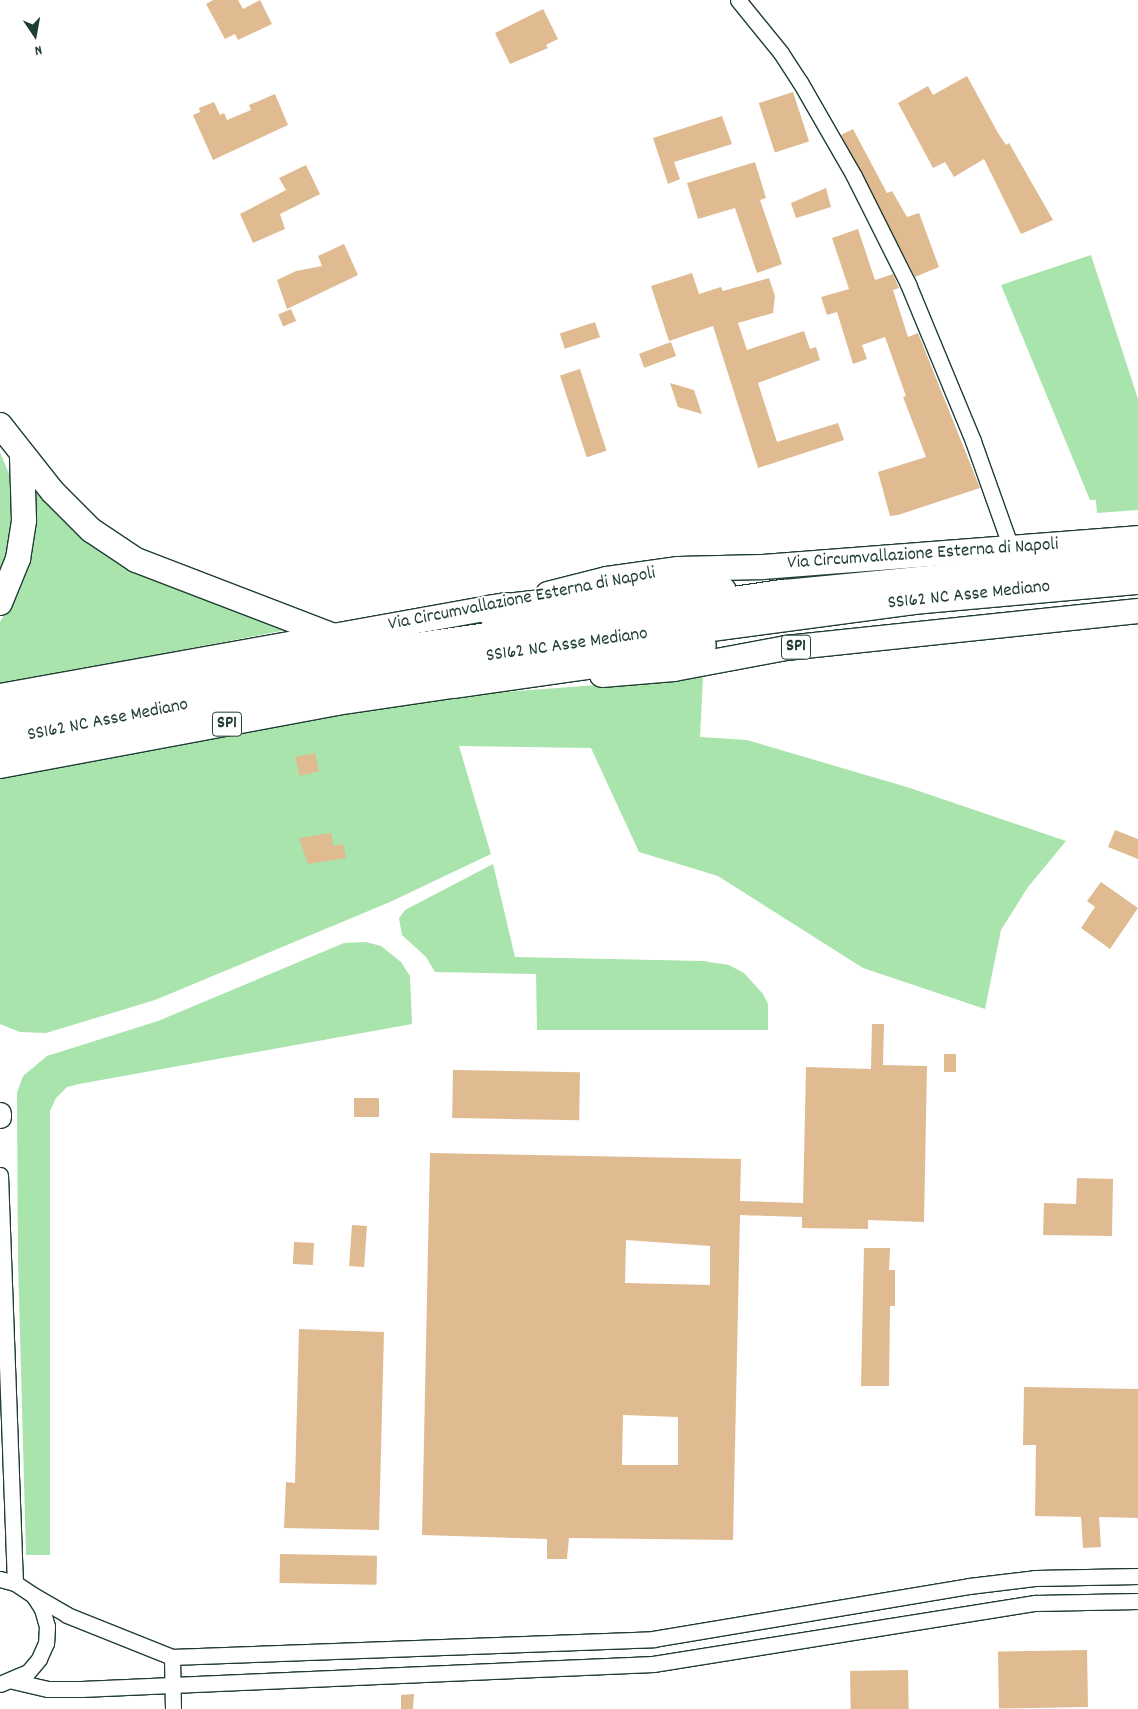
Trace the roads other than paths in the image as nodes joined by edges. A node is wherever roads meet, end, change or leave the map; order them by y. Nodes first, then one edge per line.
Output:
1 (738, 0) edge
2 (0, 425) edge
3 (22, 456) junction
4 (1138, 538) edge
5 (1011, 548) junction
6 (1138, 560) edge
7 (1138, 580) edge
8 (784, 594) junction
9 (913, 600) junction
10 (0, 603) edge
11 (488, 610) junction
12 (1138, 611) edge
13 (335, 636) junction
14 (454, 684) junction
15 (0, 696) edge
16 (0, 721) edge
17 (0, 742) edge
18 (0, 766) edge
19 (0, 1175) edge
20 (1138, 1576) edge
21 (0, 1579) edge
22 (15, 1583) junction
23 (32, 1595) junction
24 (1138, 1601) edge
25 (172, 1657) junction
26 (6, 1682) edge
27 (171, 1684) junction
28 (173, 1709) edge

1 - 5 street
2 - 3 main road
3 - 10 main road
3 - 13 main road
4 - 5 main road, Via Circumvallazione Esterna di Napoli
5 - 11 main road, Via Circumvallazione Esterna di Napoli
6 - 8 highway, SS162 NC Asse Mediano
7 - 9 highway, SS162 NC Asse Mediano
8 - 11 highway
8 - 16 highway, SS162 NC Asse Mediano
9 - 14 highway
9 - 17 highway, SS162 NC Asse Mediano
11 - 13 main road, Via Circumvallazione Esterna di Napoli
12 - 14 main road, SP1
13 - 15 main road, Via Circumvallazione Esterna di Napoli
14 - 18 main road, SP1
19 - 22 street
20 - 25 street
21 - 22 street
22 - 23 street
23 - 25 street
23 - 26 street
24 - 27 street
25 - 27 street
26 - 27 street
27 - 28 street

